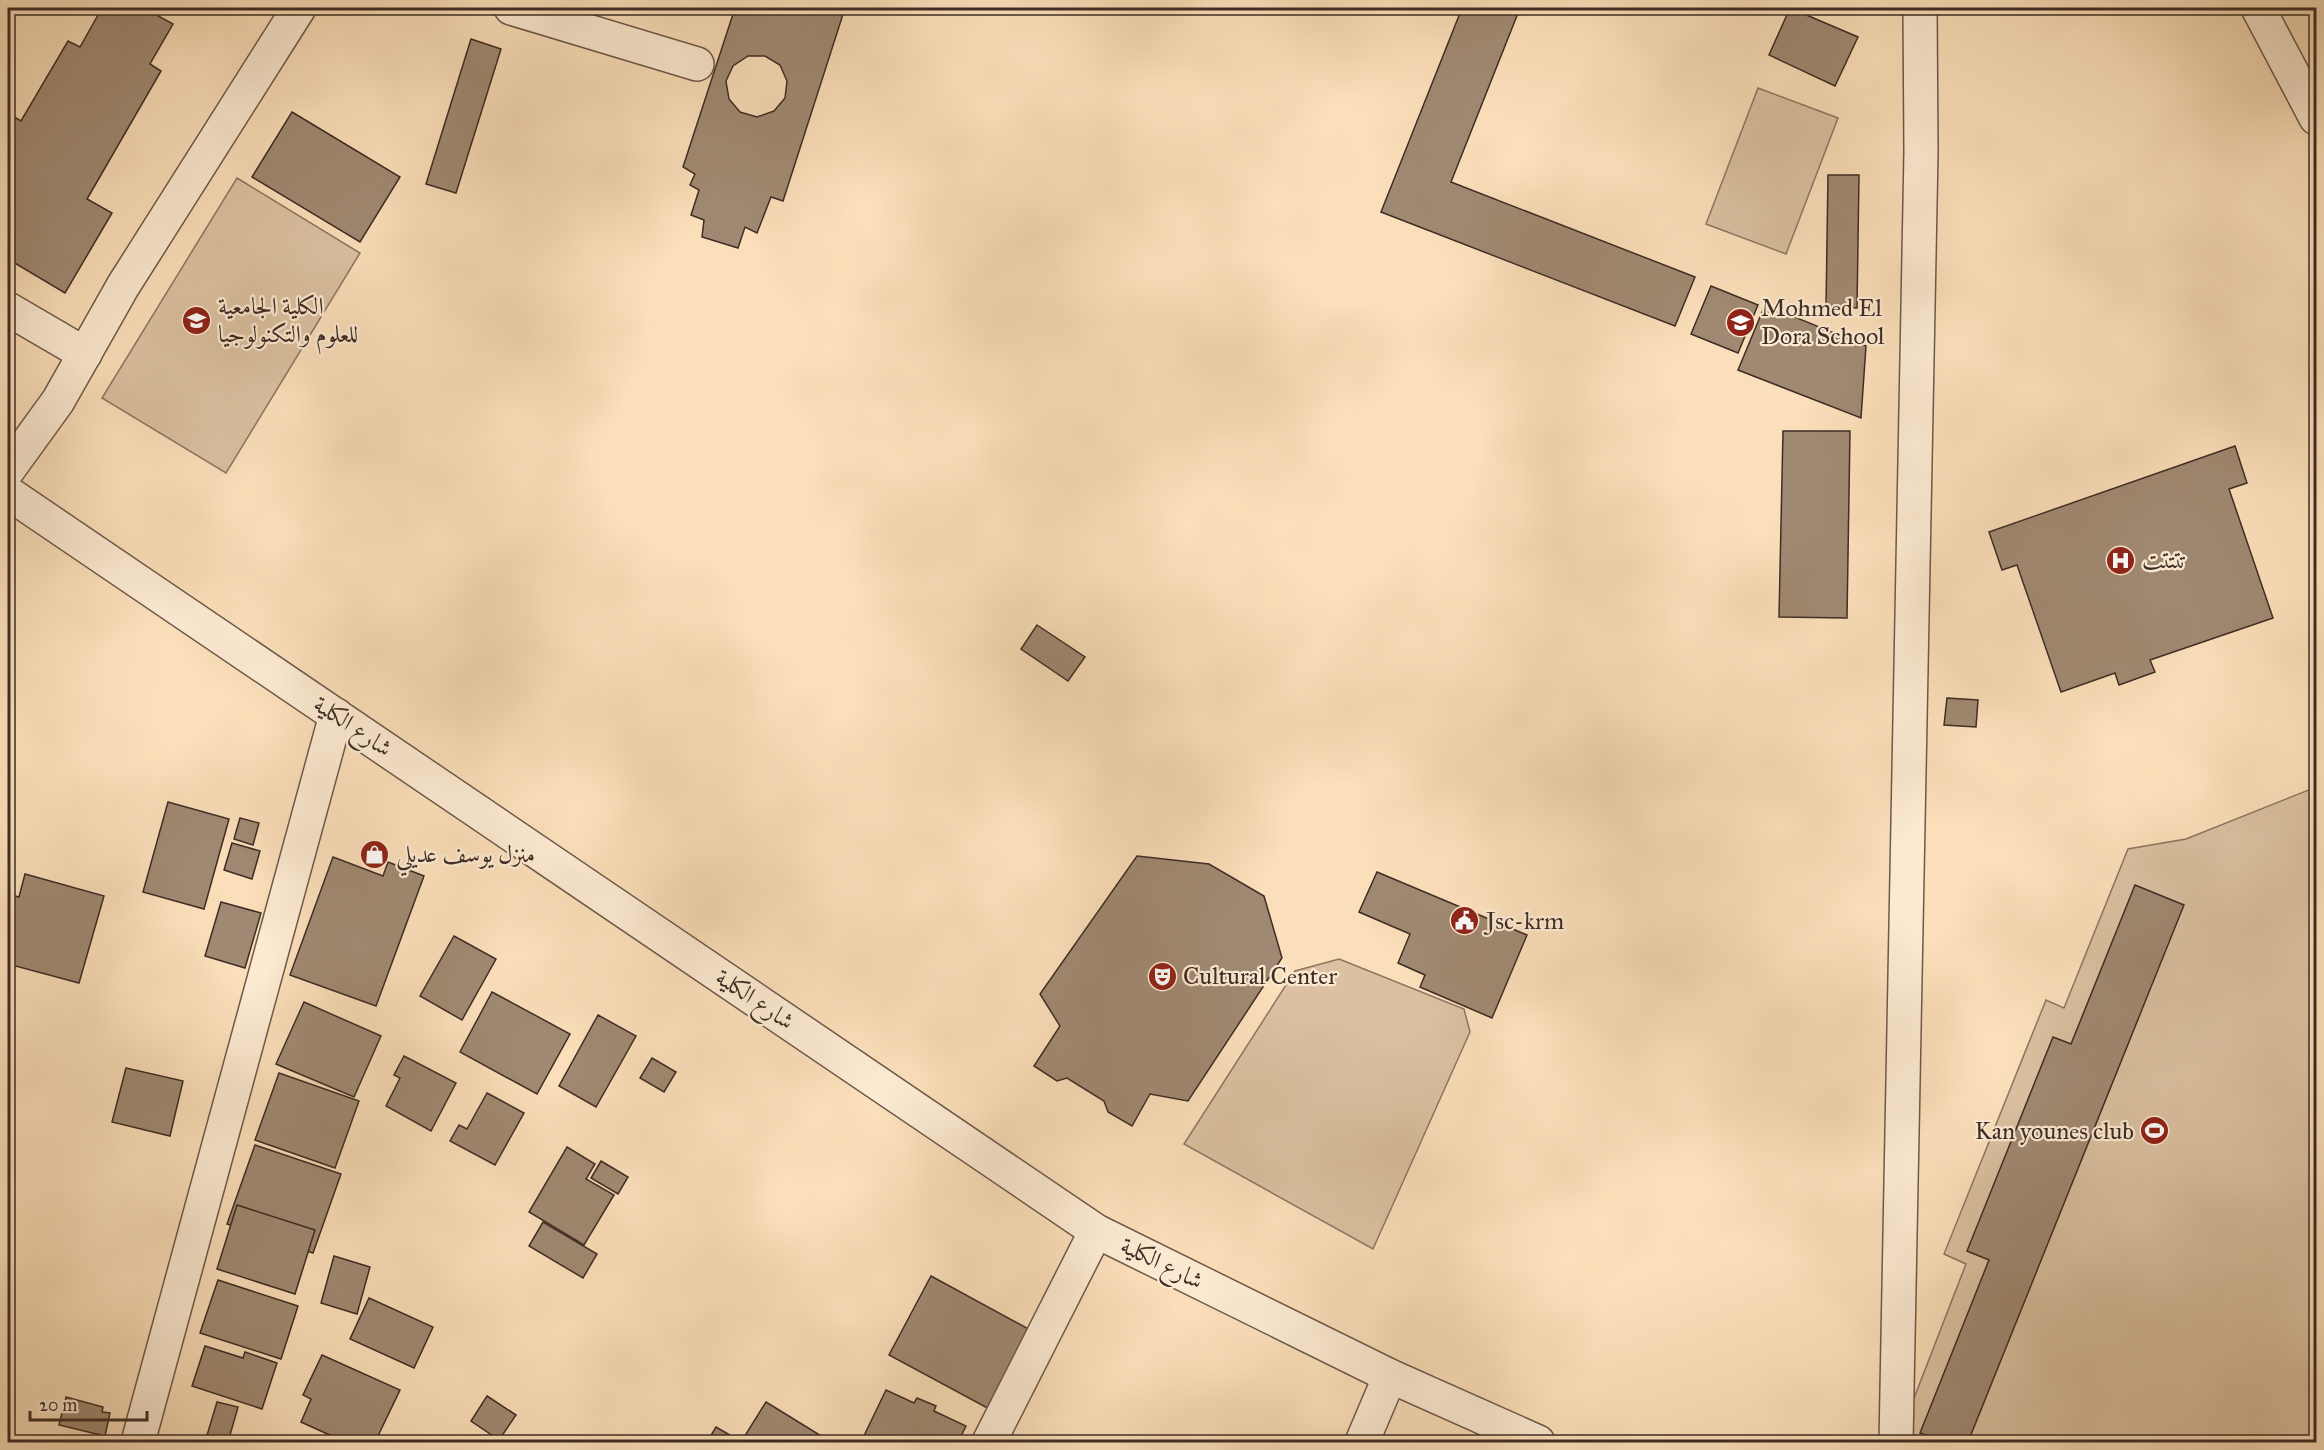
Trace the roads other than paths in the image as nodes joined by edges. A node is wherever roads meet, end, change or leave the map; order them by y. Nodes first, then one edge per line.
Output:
1 (299, 8) edge
2 (511, 8) edge
3 (1920, 8) edge
4 (2258, 8) edge
5 (697, 64) dead end
6 (2316, 118) edge
7 (8, 309) edge
8 (85, 354) junction
9 (8, 470) edge
10 (8, 493) edge
11 (336, 715) junction
12 (1096, 1231) junction
13 (1390, 1376) junction
14 (1498, 1434) edge
15 (138, 1443) edge
16 (989, 1443) edge
17 (1362, 1443) edge
18 (1538, 1443) edge
19 (1896, 1443) edge

1 - 8 street
2 - 5 street
3 - 19 street
4 - 6 street
7 - 8 street
8 - 9 street
10 - 11 street, شارع الكلية
11 - 12 street, شارع الكلية
11 - 15 street
12 - 13 street, شارع الكلية
12 - 16 street
13 - 14 street, شارع الكلية
13 - 17 street
14 - 18 street, شارع الكلية

